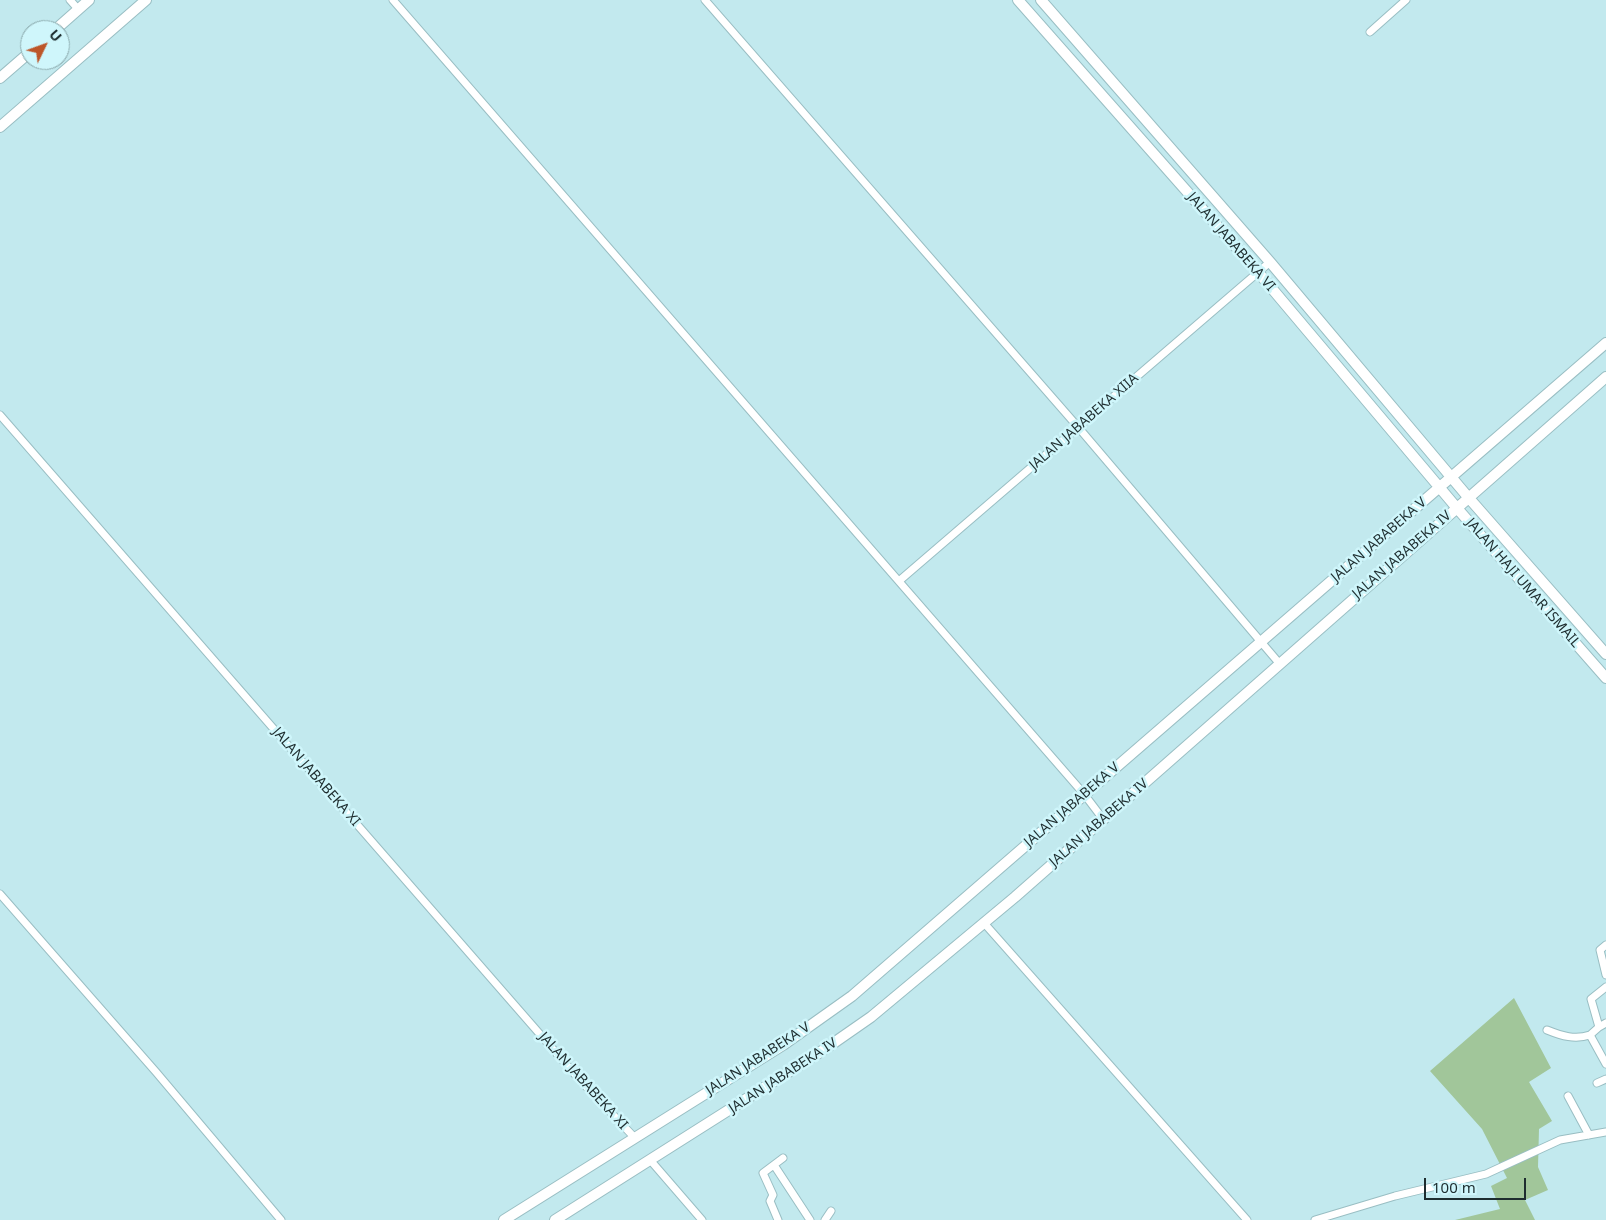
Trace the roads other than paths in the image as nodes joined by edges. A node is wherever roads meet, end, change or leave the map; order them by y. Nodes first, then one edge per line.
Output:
1 (70, 0) edge
2 (89, 0) edge
3 (146, 0) edge
4 (393, 0) edge
5 (704, 0) edge
6 (1018, 0) edge
7 (1041, 0) edge
8 (1406, 0) edge
9 (78, 9) junction
10 (66, 20) edge
11 (1370, 32) dead end
12 (20, 61) edge
13 (0, 78) edge
14 (0, 127) edge
15 (1270, 262) junction
16 (1258, 272) junction
17 (1606, 343) edge
18 (1606, 377) edge
19 (0, 415) edge
20 (1078, 428) junction
21 (1453, 477) junction
22 (1440, 488) junction
23 (1468, 497) junction
24 (1456, 507) junction
25 (899, 581) junction
26 (1261, 642) junction
27 (1606, 654) edge
28 (1279, 663) junction
29 (1606, 678) edge
30 (1084, 794) junction
31 (1103, 819) junction
32 (0, 894) edge
33 (984, 923) junction
34 (1606, 946) edge
35 (1606, 975) edge
36 (1606, 987) edge
37 (1602, 1025) edge
38 (1547, 1030) dead end
39 (1590, 1035) junction
40 (1606, 1064) edge
41 (1606, 1079) edge
42 (1597, 1083) dead end
43 (1568, 1096) dead end
44 (1606, 1132) edge
45 (1589, 1136) junction
46 (634, 1137) junction
47 (783, 1158) dead end
48 (651, 1161) junction
49 (774, 1165) junction
50 (831, 1211) dead end
51 (281, 1220) edge
52 (504, 1220) edge
53 (554, 1220) edge
54 (702, 1220) edge
55 (778, 1220) edge
56 (810, 1220) edge
57 (825, 1220) edge
58 (1247, 1220) edge
59 (1315, 1220) edge

1 - 9 street
2 - 9 street
3 - 14 street
4 - 25 street
5 - 20 street
6 - 16 street, JALAN JABABEKA VI
7 - 15 street, JALAN JABABEKA VI
8 - 11 street
9 - 10 street
12 - 13 street
15 - 16 street, JALAN JABABEKA XIIA
15 - 21 street, JALAN JABABEKA VI
16 - 20 street, JALAN JABABEKA XIIA
16 - 22 street, JALAN JABABEKA VI
17 - 21 street, JALAN JABABEKA V
18 - 23 street, JALAN JABABEKA IV
19 - 46 street, JALAN JABABEKA XI
20 - 25 street, JALAN JABABEKA XIIA
20 - 26 street
21 - 22 street, JALAN JABABEKA V
21 - 23 street, JALAN HAJI UMAR ISMAIL
22 - 24 street, JALAN HAJI UMAR ISMAIL
22 - 26 street, JALAN JABABEKA V
23 - 24 street, JALAN JABABEKA IV
23 - 27 street, JALAN HAJI UMAR ISMAIL
24 - 28 street, JALAN JABABEKA IV
24 - 29 street, JALAN HAJI UMAR ISMAIL
25 - 30 street
26 - 28 street
26 - 30 street, JALAN JABABEKA V
28 - 31 street, JALAN JABABEKA IV
30 - 31 street
30 - 46 street, JALAN JABABEKA V
31 - 33 street, JALAN JABABEKA IV
32 - 51 street
33 - 48 street, JALAN JABABEKA IV
33 - 58 street
34 - 35 street
36 - 37 street
37 - 39 street
38 - 39 street
39 - 40 street
41 - 42 street
43 - 45 street
44 - 45 street
45 - 59 street
46 - 52 street, JALAN JABABEKA V
47 - 49 street
48 - 53 street, JALAN JABABEKA IV
48 - 54 street
49 - 55 street
49 - 56 street
50 - 57 street

